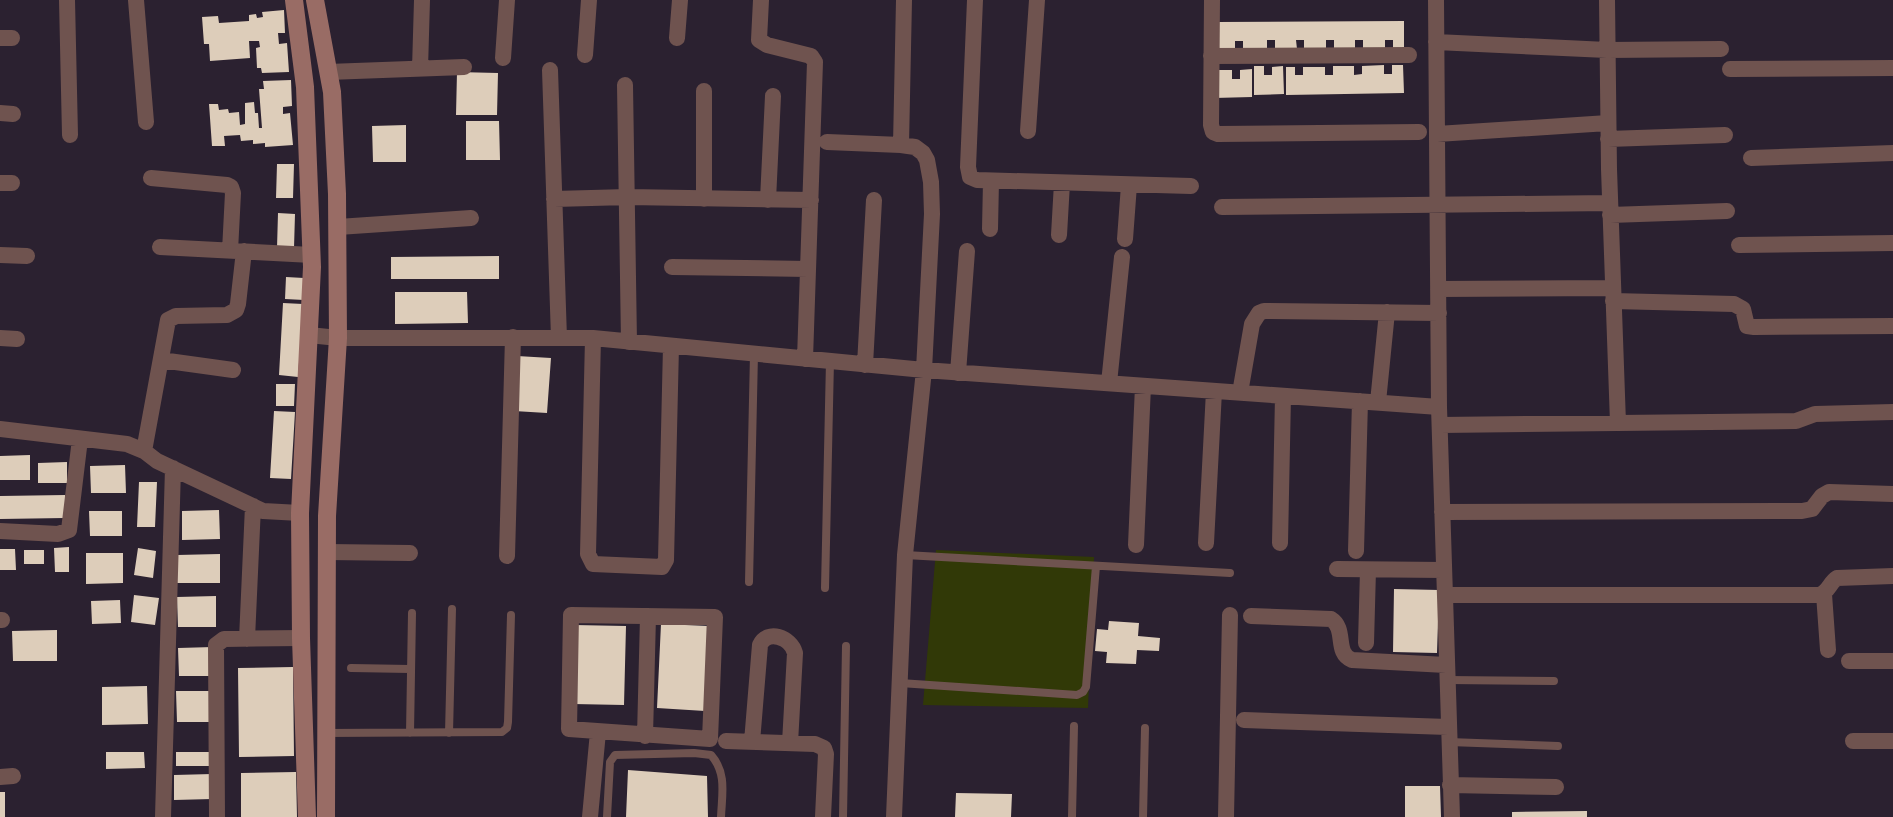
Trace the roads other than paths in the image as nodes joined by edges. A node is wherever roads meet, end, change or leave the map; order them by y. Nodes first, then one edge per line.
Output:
1 (67, 0) edge
2 (136, 0) edge
3 (294, 0) edge
4 (315, 0) edge
5 (422, 0) edge
6 (507, 0) edge
7 (589, 0) edge
8 (680, 0) edge
9 (762, 0) edge
10 (904, 0) edge
11 (975, 0) edge
12 (1036, 0) edge
13 (1212, 0) edge
14 (1436, 0) edge
15 (1607, 0) edge
16 (677, 38) dead end
17 (1436, 42) junction
18 (1721, 49) dead end
19 (1607, 50) junction
20 (585, 55) dead end
21 (1409, 55) dead end
22 (1211, 56) junction
23 (503, 58) dead end
24 (464, 67) dead end
25 (1893, 68) edge
26 (420, 69) junction
27 (1730, 69) dead end
28 (550, 70) dead end
29 (328, 72) junction
30 (625, 85) dead end
31 (704, 91) dead end
32 (773, 96) dead end
33 (146, 122) dead end
34 (1028, 131) dead end
35 (1608, 131) junction
36 (1419, 132) dead end
37 (1437, 134) junction
38 (70, 135) dead end
39 (1725, 135) dead end
40 (827, 142) dead end
41 (901, 145) junction
42 (1893, 153) edge
43 (1750, 158) dead end
44 (151, 178) dead end
45 (992, 181) junction
46 (1062, 183) junction
47 (1129, 185) junction
48 (1191, 186) dead end
49 (628, 198) junction
50 (554, 199) junction
51 (704, 199) junction
52 (768, 200) junction
53 (811, 200) junction
54 (874, 200) dead end
55 (1437, 205) junction
56 (1222, 207) dead end
57 (1610, 209) junction
58 (1727, 211) dead end
59 (471, 218) dead end
60 (338, 227) junction
61 (990, 229) dead end
62 (1059, 235) dead end
63 (1125, 239) dead end
64 (1893, 243) edge
65 (1739, 245) dead end
66 (160, 247) dead end
67 (237, 251) junction
68 (967, 251) dead end
69 (0, 255) edge
70 (312, 255) junction
71 (27, 256) dead end
72 (1122, 257) dead end
73 (672, 267) dead end
74 (808, 269) junction
75 (1438, 289) junction
76 (1613, 295) junction
77 (1388, 312) junction
78 (1438, 313) junction
79 (1893, 326) edge
80 (309, 335) junction
81 (513, 337) junction
82 (0, 338) edge
83 (338, 338) junction
84 (559, 338) junction
85 (593, 338) junction
86 (17, 339) dead end
87 (629, 342) junction
88 (671, 346) junction
89 (754, 354) junction
90 (805, 359) junction
91 (161, 360) junction
92 (830, 361) junction
93 (865, 365) junction
94 (233, 370) dead end
95 (924, 370) junction
96 (958, 373) junction
97 (1109, 383) junction
98 (1143, 386) junction
99 (1214, 391) junction
100 (1240, 393) junction
101 (1283, 396) junction
102 (1360, 401) junction
103 (1378, 402) junction
104 (1439, 406) junction
105 (1893, 412) edge
106 (1618, 423) junction
107 (1440, 425) junction
108 (0, 429) edge
109 (80, 439) junction
110 (144, 451) junction
111 (173, 468) junction
112 (1893, 494) edge
113 (253, 506) junction
114 (1442, 512) junction
115 (300, 513) junction
116 (0, 531) edge
117 (1206, 543) dead end
118 (1280, 543) dead end
119 (1136, 545) dead end
120 (1356, 551) dead end
121 (327, 552) junction
122 (410, 553) dead end
123 (905, 555) junction
124 (507, 556) dead end
125 (1095, 566) junction
126 (1337, 569) dead end
127 (1368, 570) junction
128 (1444, 570) junction
129 (1230, 573) dead end
130 (1893, 576) edge
131 (748, 582) dead end
132 (825, 588) dead end
133 (1824, 594) junction
134 (1445, 595) junction
135 (452, 609) dead end
136 (412, 613) dead end
137 (511, 615) dead end
138 (1230, 615) dead end
139 (648, 616) junction
140 (1251, 616) dead end
141 (301, 638) junction
142 (247, 639) junction
143 (1366, 643) dead end
144 (846, 646) dead end
145 (1828, 650) dead end
146 (1849, 661) dead end
147 (1893, 661) edge
148 (351, 668) dead end
149 (410, 669) junction
150 (1447, 672) junction
151 (1554, 681) dead end
152 (900, 683) junction
153 (1244, 720) dead end
154 (1074, 726) dead end
155 (1145, 728) dead end
156 (598, 732) junction
157 (325, 733) junction
158 (410, 733) junction
159 (448, 733) junction
160 (1449, 734) junction
161 (645, 736) junction
162 (726, 741) dead end
163 (1852, 741) dead end
164 (1893, 741) edge
165 (752, 742) junction
166 (789, 743) junction
167 (1558, 746) dead end
168 (1450, 785) junction
169 (1556, 787) dead end
170 (163, 817) edge
171 (217, 817) edge
172 (307, 817) edge
173 (326, 817) edge
174 (590, 817) edge
175 (607, 817) edge
176 (721, 817) edge
177 (823, 817) edge
178 (843, 817) edge
179 (894, 817) edge
180 (1072, 817) edge
181 (1143, 817) edge
182 (1226, 817) edge
183 (1452, 817) edge

1 - 38 street
2 - 33 street
3 - 70 street
4 - 29 street
5 - 26 street
6 - 23 street
7 - 20 street
8 - 16 street
9 - 53 street
10 - 41 street
11 - 45 street
12 - 34 street
13 - 22 street
14 - 17 street
15 - 19 street
17 - 19 street
17 - 37 street
18 - 19 street
19 - 35 street
21 - 22 street
22 - 36 street
24 - 26 street
25 - 27 street
26 - 29 street
28 - 50 street
29 - 60 street
30 - 49 street
31 - 51 street
32 - 52 street
35 - 37 street
35 - 39 street
35 - 57 street
37 - 55 street
40 - 41 street
41 - 95 street
42 - 43 street
44 - 67 street
45 - 46 street
45 - 61 street
46 - 47 street
46 - 62 street
47 - 48 street
47 - 63 street
49 - 50 street
49 - 51 street
49 - 87 street
50 - 84 street
51 - 52 street
52 - 53 street
53 - 74 street
54 - 93 street
55 - 56 street
55 - 57 street
55 - 75 street
57 - 58 street
57 - 76 street
59 - 60 street
60 - 83 street
64 - 65 street
66 - 67 street
67 - 70 street
67 - 91 street
68 - 96 street
69 - 71 street
70 - 80 street
72 - 97 street
73 - 74 street
74 - 90 street
75 - 76 street
75 - 78 street
76 - 79 street
76 - 106 street
77 - 78 street
77 - 100 street
77 - 103 street
78 - 104 street
80 - 83 street
80 - 115 street
81 - 83 street
81 - 84 street
81 - 124 street
82 - 86 street
83 - 121 street
84 - 85 street
85 - 87 street
85 - 88 street
87 - 88 street
88 - 89 street
89 - 90 street
89 - 131 lane
90 - 92 street
91 - 94 street
91 - 110 street
92 - 93 street
92 - 132 lane
93 - 95 street
95 - 96 street
95 - 123 street
96 - 97 street
97 - 98 street
98 - 99 street
98 - 119 street
99 - 100 street
99 - 117 street
100 - 101 street
101 - 102 street
101 - 118 street
102 - 103 street
102 - 120 street
103 - 104 street
104 - 107 street
105 - 106 street
106 - 107 street
107 - 114 street
108 - 109 street
109 - 110 street
109 - 116 street
110 - 111 street
111 - 113 street
111 - 170 street
112 - 114 street
113 - 115 street
113 - 142 street
114 - 128 street
115 - 141 street
121 - 122 street
121 - 157 street
123 - 125 lane
123 - 152 street
125 - 129 lane
125 - 152 lane
126 - 127 street
127 - 128 street
127 - 143 street
128 - 134 street
130 - 133 street
133 - 134 street
133 - 145 street
134 - 150 street
135 - 159 lane
136 - 149 lane
137 - 159 lane
138 - 182 street
139 - 156 street
139 - 161 street
139 - 161 street
140 - 150 street
141 - 142 street
141 - 172 street
142 - 171 street
144 - 178 lane
146 - 147 street
148 - 149 lane
149 - 158 lane
150 - 151 lane
150 - 160 street
152 - 179 street
153 - 160 street
154 - 180 lane
155 - 181 lane
156 - 161 street
156 - 174 street
157 - 158 lane
157 - 173 street
158 - 159 lane
160 - 167 lane
160 - 168 street
162 - 165 street
163 - 164 street
165 - 166 street
165 - 166 street
166 - 177 street
168 - 169 street
168 - 183 street
175 - 176 lane

